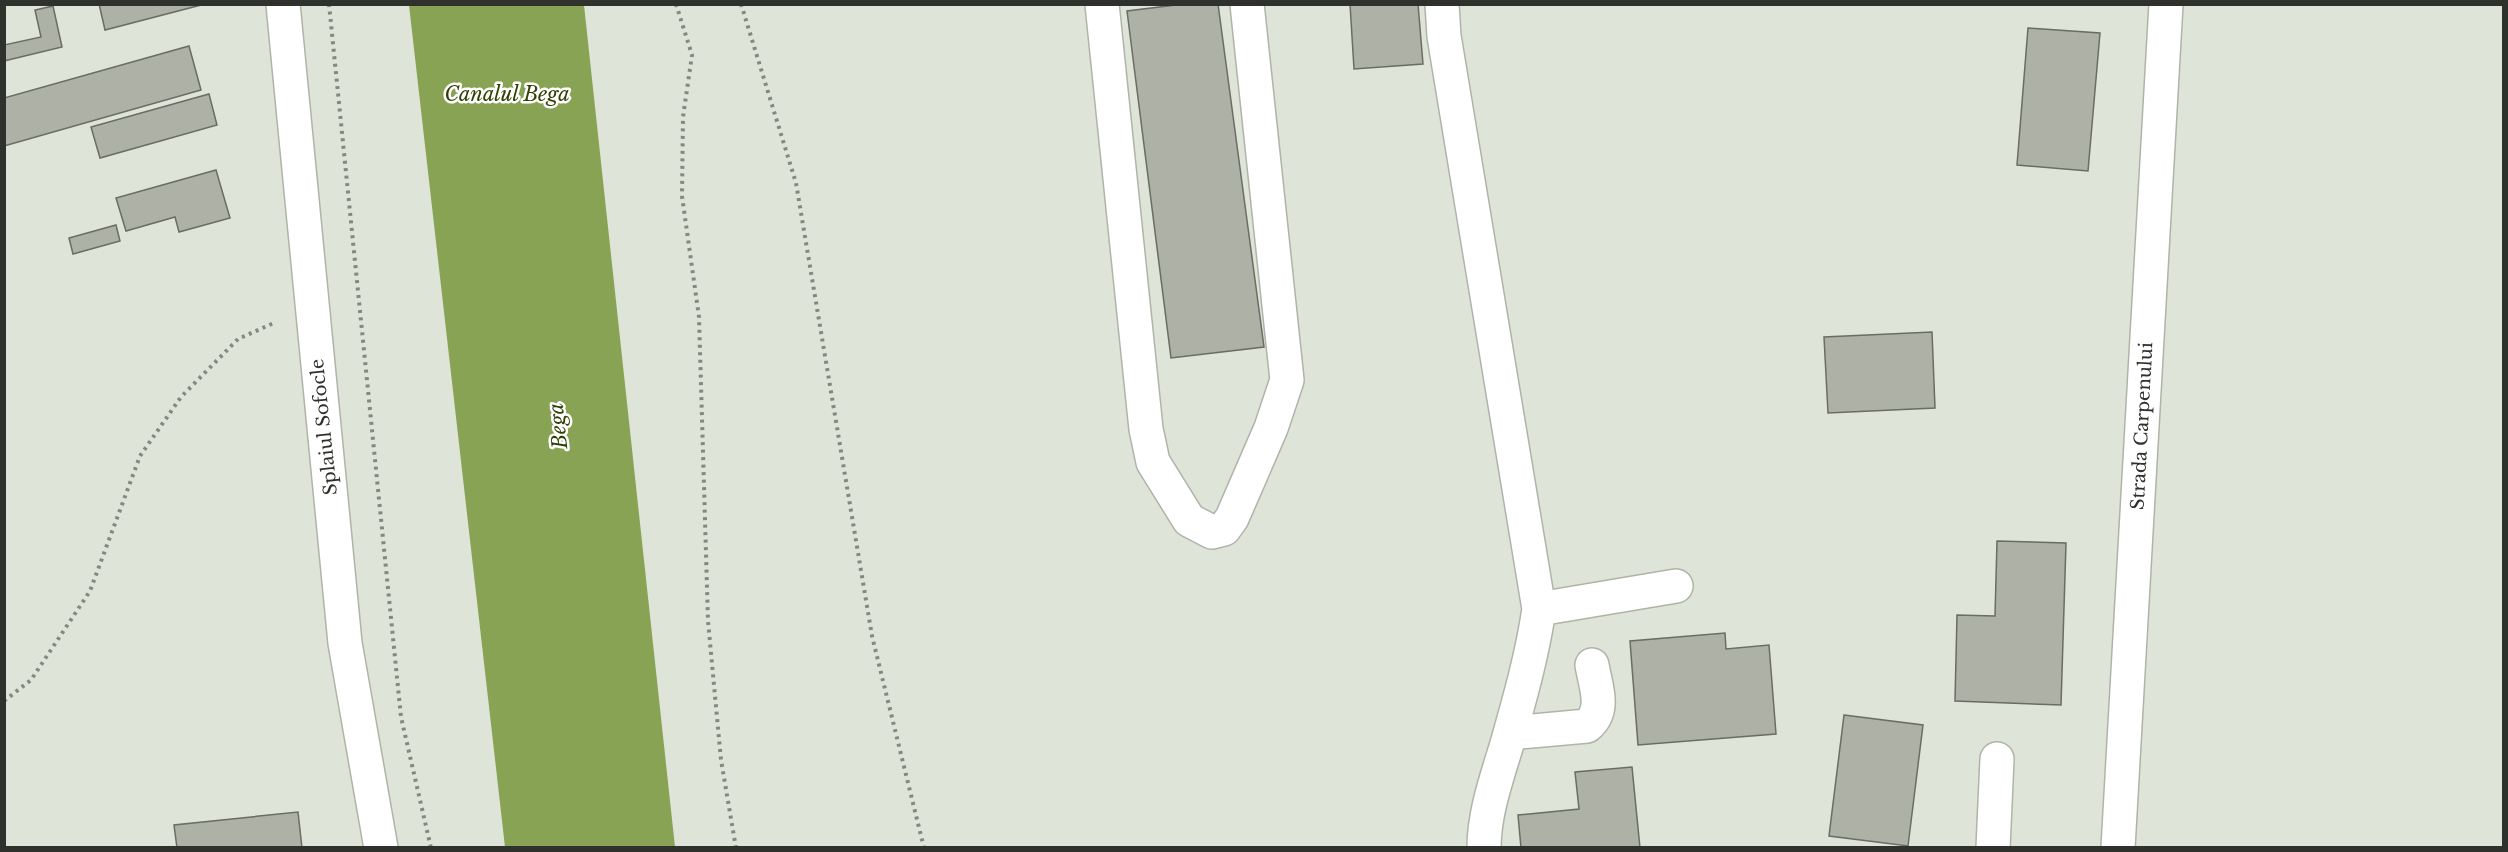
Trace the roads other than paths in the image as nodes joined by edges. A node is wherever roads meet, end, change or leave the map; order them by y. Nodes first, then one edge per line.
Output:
1 (283, 4) edge
2 (1102, 4) edge
3 (1247, 4) edge
4 (1442, 4) edge
5 (2166, 4) edge
6 (1676, 586) dead end
7 (1539, 609) junction
8 (1592, 665) dead end
9 (1510, 733) junction
10 (1997, 759) dead end
11 (381, 848) edge
12 (1484, 848) edge
13 (1993, 848) edge
14 (2118, 848) edge

1 - 11 street, Splaiul Sofocle
2 - 3 street
4 - 7 street
5 - 14 street, Strada Carpenului
6 - 7 street
7 - 9 street
8 - 9 street
9 - 12 street
10 - 13 street

